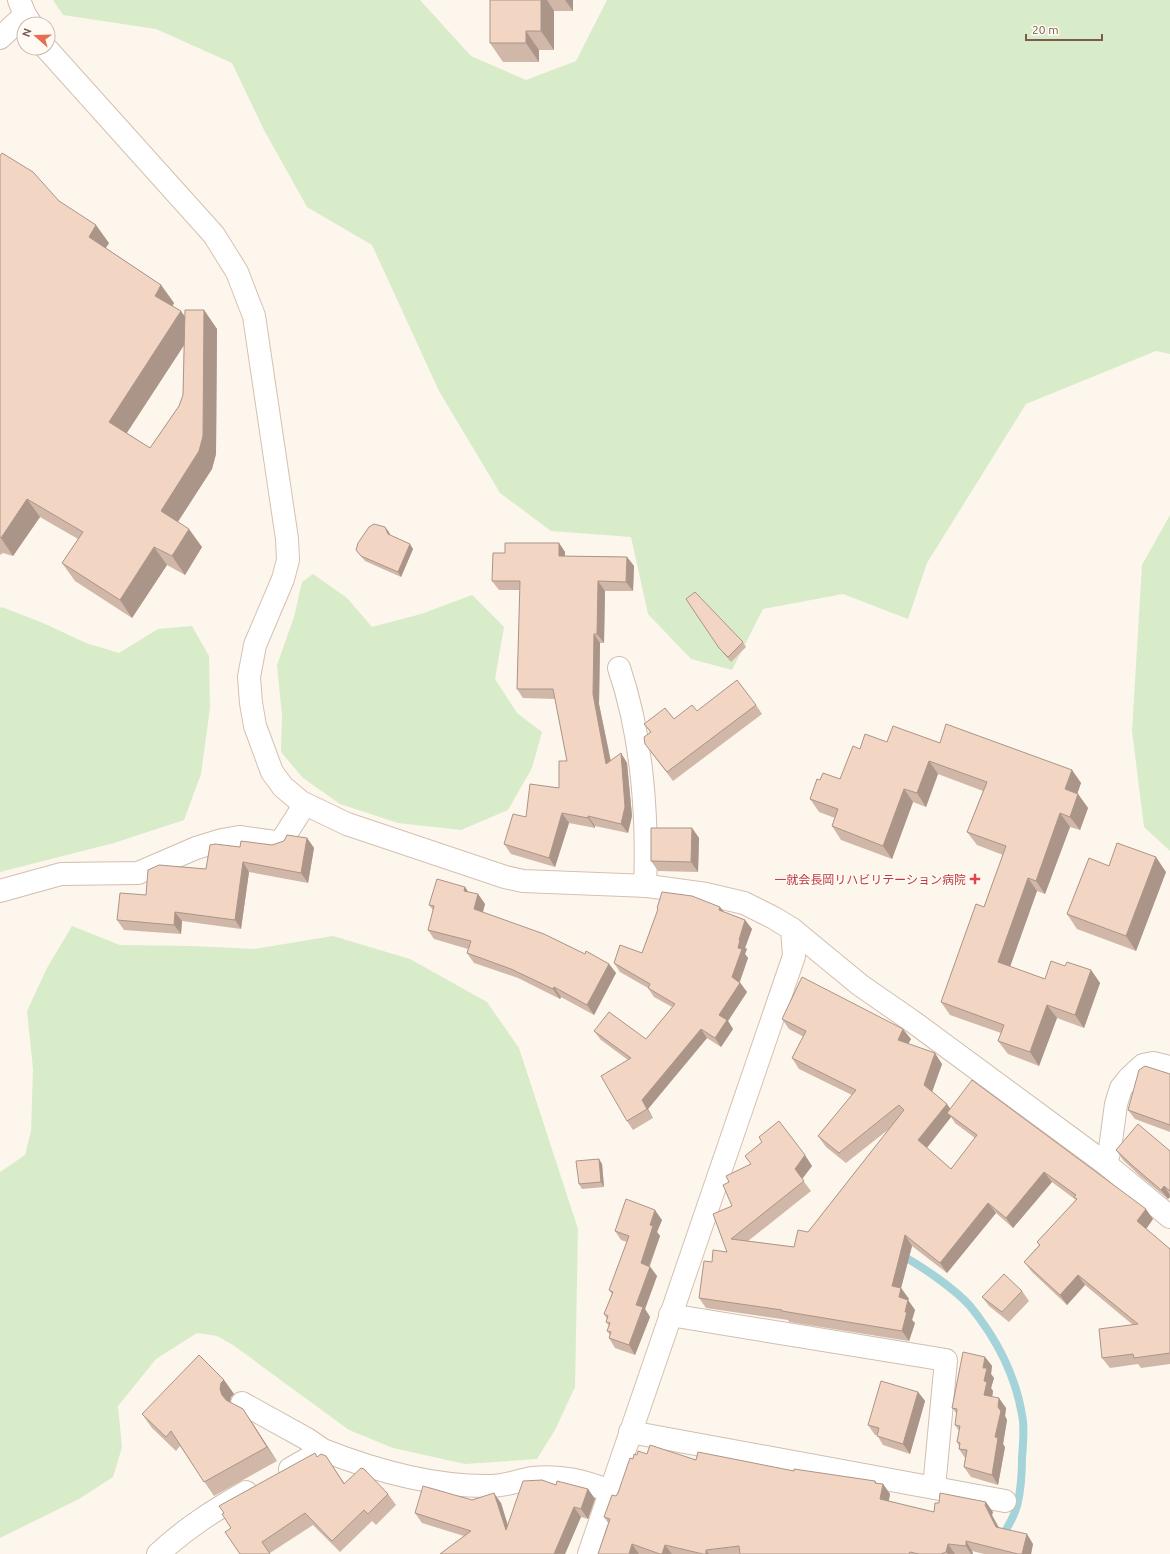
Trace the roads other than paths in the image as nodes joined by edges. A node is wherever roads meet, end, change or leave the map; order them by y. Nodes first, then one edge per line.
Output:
1 (25, 13) edge
2 (0, 38) edge
3 (53, 56) edge
4 (619, 668) dead end
5 (305, 804) junction
6 (645, 886) junction
7 (0, 891) edge
8 (792, 929) junction
9 (1170, 1067) edge
10 (1106, 1164) junction
11 (1170, 1217) edge
12 (670, 1315) junction
13 (242, 1404) dead end
14 (630, 1432) junction
15 (323, 1450) junction
16 (934, 1488) junction
17 (610, 1491) junction
18 (1005, 1501) dead end
19 (158, 1554) edge
20 (589, 1554) edge

1 - 2 street
3 - 5 street
4 - 6 street
5 - 6 street
5 - 7 street
6 - 8 street
8 - 10 street
8 - 12 street
9 - 10 street
10 - 11 street
12 - 14 street
12 - 16 street
13 - 15 street
14 - 16 street
14 - 17 street
15 - 17 street
15 - 19 street
16 - 18 street
17 - 20 street

